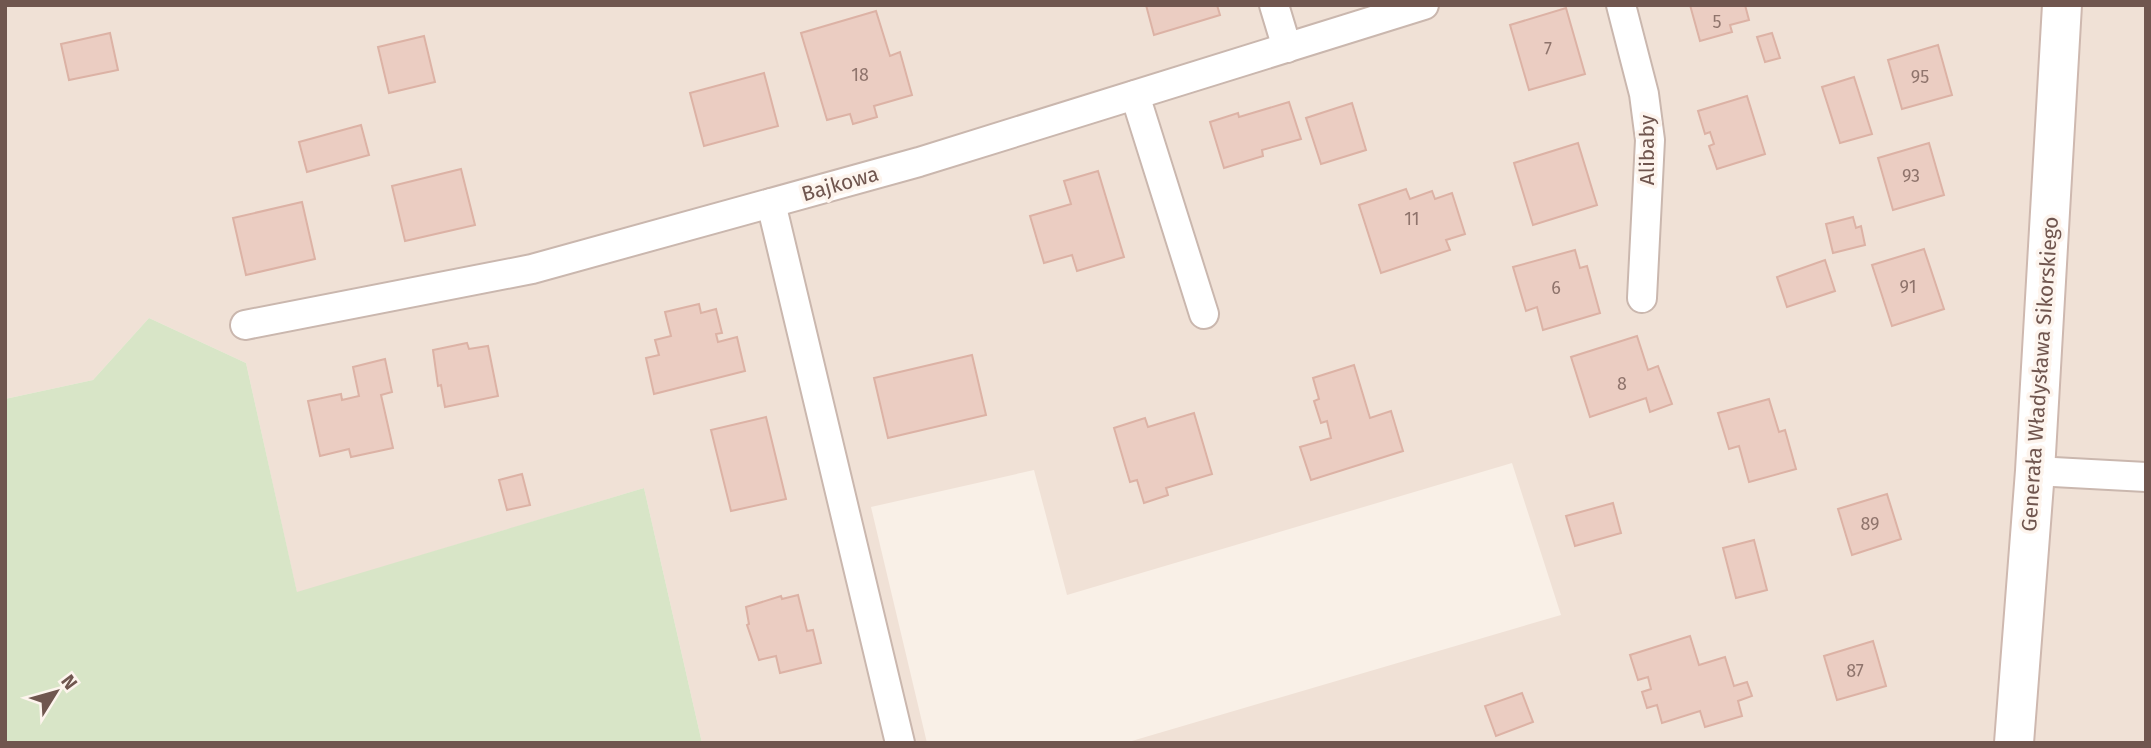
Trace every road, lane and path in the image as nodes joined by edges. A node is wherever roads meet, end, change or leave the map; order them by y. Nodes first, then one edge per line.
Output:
1 (1274, 5) edge
2 (1424, 5) edge
3 (1621, 5) edge
4 (2062, 5) edge
5 (1287, 48) junction
6 (1135, 95) junction
7 (771, 203) junction
8 (1642, 298) dead end
9 (1204, 314) dead end
10 (245, 325) dead end
11 (2035, 471) junction
12 (2146, 478) edge
13 (900, 743) edge
14 (2014, 743) edge

1 - 5 street
2 - 5 street, Bajkowa
3 - 8 street, Alibaby
4 - 11 street, Generała Władysława Sikorskiego
5 - 6 street, Bajkowa
6 - 7 street, Bajkowa
6 - 9 street
7 - 10 street, Bajkowa
7 - 13 street
11 - 12 street
11 - 14 street, Generała Władysława Sikorskiego

